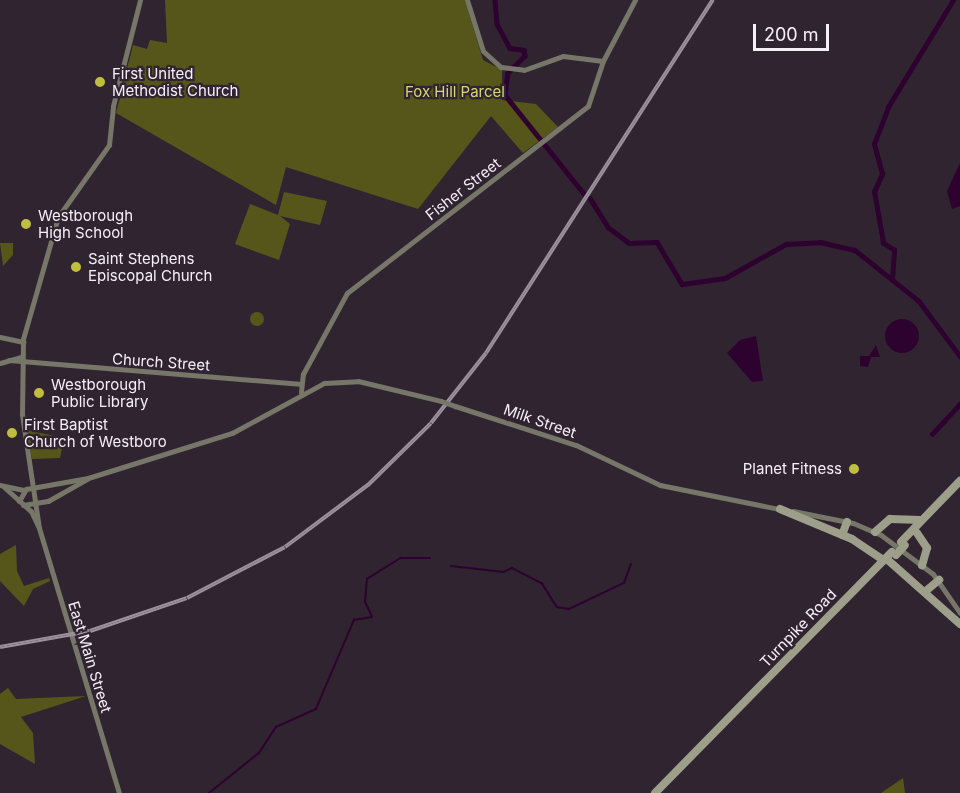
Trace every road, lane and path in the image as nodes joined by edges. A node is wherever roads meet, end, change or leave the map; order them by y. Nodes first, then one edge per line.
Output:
1 (140, 0) edge
2 (466, 0) edge
3 (635, 0) edge
4 (603, 61) junction
5 (0, 337) edge
6 (23, 342) junction
7 (21, 359) junction
8 (0, 363) edge
9 (299, 384) junction
10 (301, 392) junction
11 (88, 478) junction
12 (960, 482) edge
13 (2, 486) edge
14 (32, 486) junction
15 (960, 489) edge
16 (24, 490) junction
17 (29, 501) junction
18 (42, 502) junction
19 (780, 509) junction
20 (34, 512) junction
21 (925, 518) junction
22 (903, 521) junction
23 (847, 522) junction
24 (875, 532) junction
25 (917, 533) junction
26 (842, 535) junction
27 (908, 535) junction
28 (903, 543) junction
29 (890, 557) junction
30 (922, 565) junction
31 (939, 580) junction
32 (927, 591) junction
33 (960, 613) edge
34 (960, 624) edge
35 (119, 793) edge
36 (655, 793) edge
37 (661, 793) edge

1 - 6 main road, East Main Street
2 - 4 main road
3 - 4 main road, Fisher Street
4 - 9 main road, Fisher Street
5 - 6 main road
6 - 7 main road, East Main Street
7 - 8 main road, Church Street
7 - 9 main road, Church Street
7 - 14 main road, East Main Street
9 - 10 main road
10 - 11 main road, Milk Street
10 - 19 main road, Milk Street, bridge
11 - 14 main road, Milk Street
11 - 18 main road, Milk Street
12 - 21 highway, Turnpike Road
13 - 16 main road
13 - 17 main road
14 - 16 main road, Milk Street
14 - 17 main road, East Main Street
15 - 25 highway, Turnpike Road
16 - 17 main road
16 - 17 main road
17 - 18 main road, Milk Street
17 - 20 main road, East Main Street
17 - 20 main road
18 - 20 main road
19 - 23 main road, Milk Street
19 - 26 highway
20 - 35 main road, East Main Street
21 - 22 highway
21 - 27 highway, Turnpike Road
22 - 24 highway
22 - 27 highway
23 - 24 main road, Milk Street
23 - 26 highway
24 - 30 main road, Milk Street
25 - 28 highway, Turnpike Road
25 - 30 highway
26 - 29 highway
27 - 28 highway, Turnpike Road
28 - 29 highway, Turnpike Road, bridge
29 - 32 highway
29 - 36 highway, Turnpike Road
29 - 37 highway, Turnpike Road
30 - 31 main road, Milk Street
31 - 32 highway
31 - 33 main road, Milk Street
32 - 34 highway

